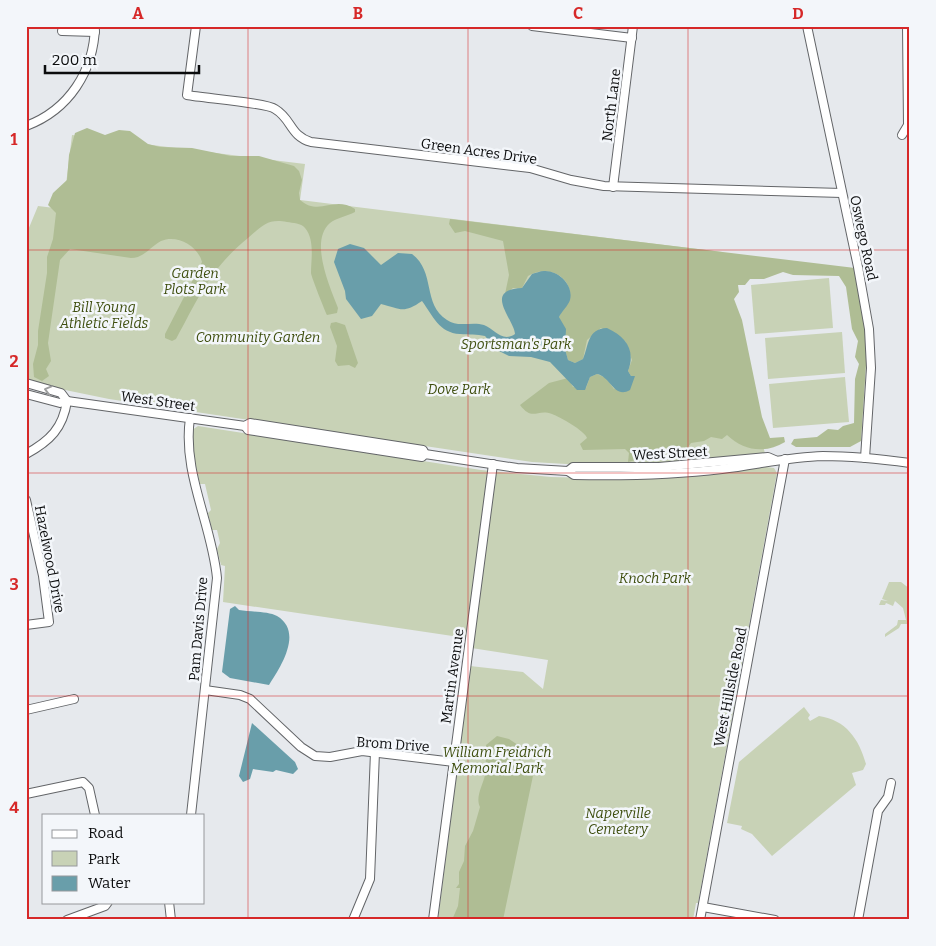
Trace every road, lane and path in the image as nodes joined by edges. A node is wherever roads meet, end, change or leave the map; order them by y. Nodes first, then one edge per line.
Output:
1 (196, 26) edge
2 (532, 26) edge
3 (633, 26) edge
4 (807, 26) edge
5 (907, 26) edge
6 (95, 29) edge
7 (62, 31) dead end
8 (632, 38) junction
9 (909, 98) edge
10 (26, 126) edge
11 (902, 134) dead end
12 (613, 187) junction
13 (842, 193) junction
14 (26, 382) edge
15 (26, 394) edge
16 (67, 400) junction
17 (190, 418) junction
18 (26, 454) edge
19 (865, 458) junction
20 (785, 459) junction
21 (910, 463) edge
22 (493, 464) junction
23 (26, 500) edge
24 (26, 625) edge
25 (205, 690) junction
26 (74, 699) dead end
27 (26, 710) edge
28 (375, 752) junction
29 (454, 762) junction
30 (891, 783) dead end
31 (26, 794) edge
32 (94, 814) edge
33 (191, 814) edge
34 (106, 904) edge
35 (169, 904) edge
36 (703, 907) junction
37 (67, 920) edge
38 (171, 920) edge
39 (353, 920) edge
40 (433, 920) edge
41 (700, 920) edge
42 (775, 920) edge
43 (858, 920) edge

1 - 12 street, Green Acres Drive
2 - 8 street
3 - 8 street, North Lane
4 - 13 street, Oswego Road
5 - 9 street
6 - 7 street
6 - 10 street
8 - 12 street, North Lane
9 - 11 street
12 - 13 street, Green Acres Drive
13 - 19 street, Oswego Road
16 -> 14 street, West Street
15 - 16 street, West Street
16 - 17 street, West Street
16 - 18 street
17 - 22 street, West Street
17 - 25 street, Pam Davis Drive
19 - 20 street, West Street
19 - 21 street, West Street
20 - 22 street, West Street
20 - 36 street, West Hillside Road
22 - 29 street, Martin Avenue
23 - 24 street, Hazelwood Drive
25 - 28 street, Brom Drive
25 - 33 street, Pam Davis Drive
26 - 27 street
28 - 29 street, Brom Drive
28 - 39 street
29 - 40 street, Martin Avenue
30 - 43 street
31 - 32 street
34 - 37 street
35 - 38 street
36 - 41 street, West Hillside Road
36 - 42 street

